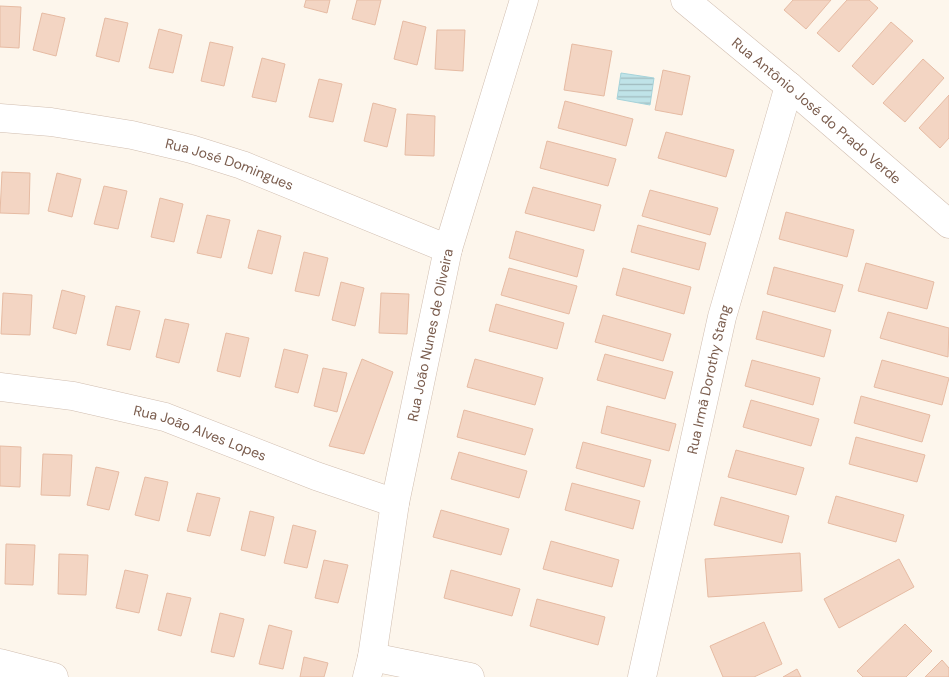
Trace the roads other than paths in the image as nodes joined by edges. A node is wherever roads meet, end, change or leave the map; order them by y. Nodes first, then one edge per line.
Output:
1 (524, 0) edge
2 (685, 0) edge
3 (789, 86) junction
4 (0, 118) edge
5 (949, 224) edge
6 (448, 249) junction
7 (0, 387) edge
8 (395, 503) junction
9 (0, 663) edge
10 (370, 667) edge
11 (54, 677) edge
12 (470, 677) edge
13 (642, 677) edge

1 - 6 street, Rua João Nunes de Oliveira
2 - 3 street, Rua Antônio José do Prado Verde
3 - 5 street, Rua Antônio José do Prado Verde
3 - 13 street, Rua Irmã Dorothy Stang
4 - 6 street, Rua José Domingues
6 - 8 street, Rua João Nunes de Oliveira
7 - 8 street, Rua João Alves Lopes
8 - 10 street, Rua João Nunes de Oliveira
9 - 11 street
10 - 12 street

